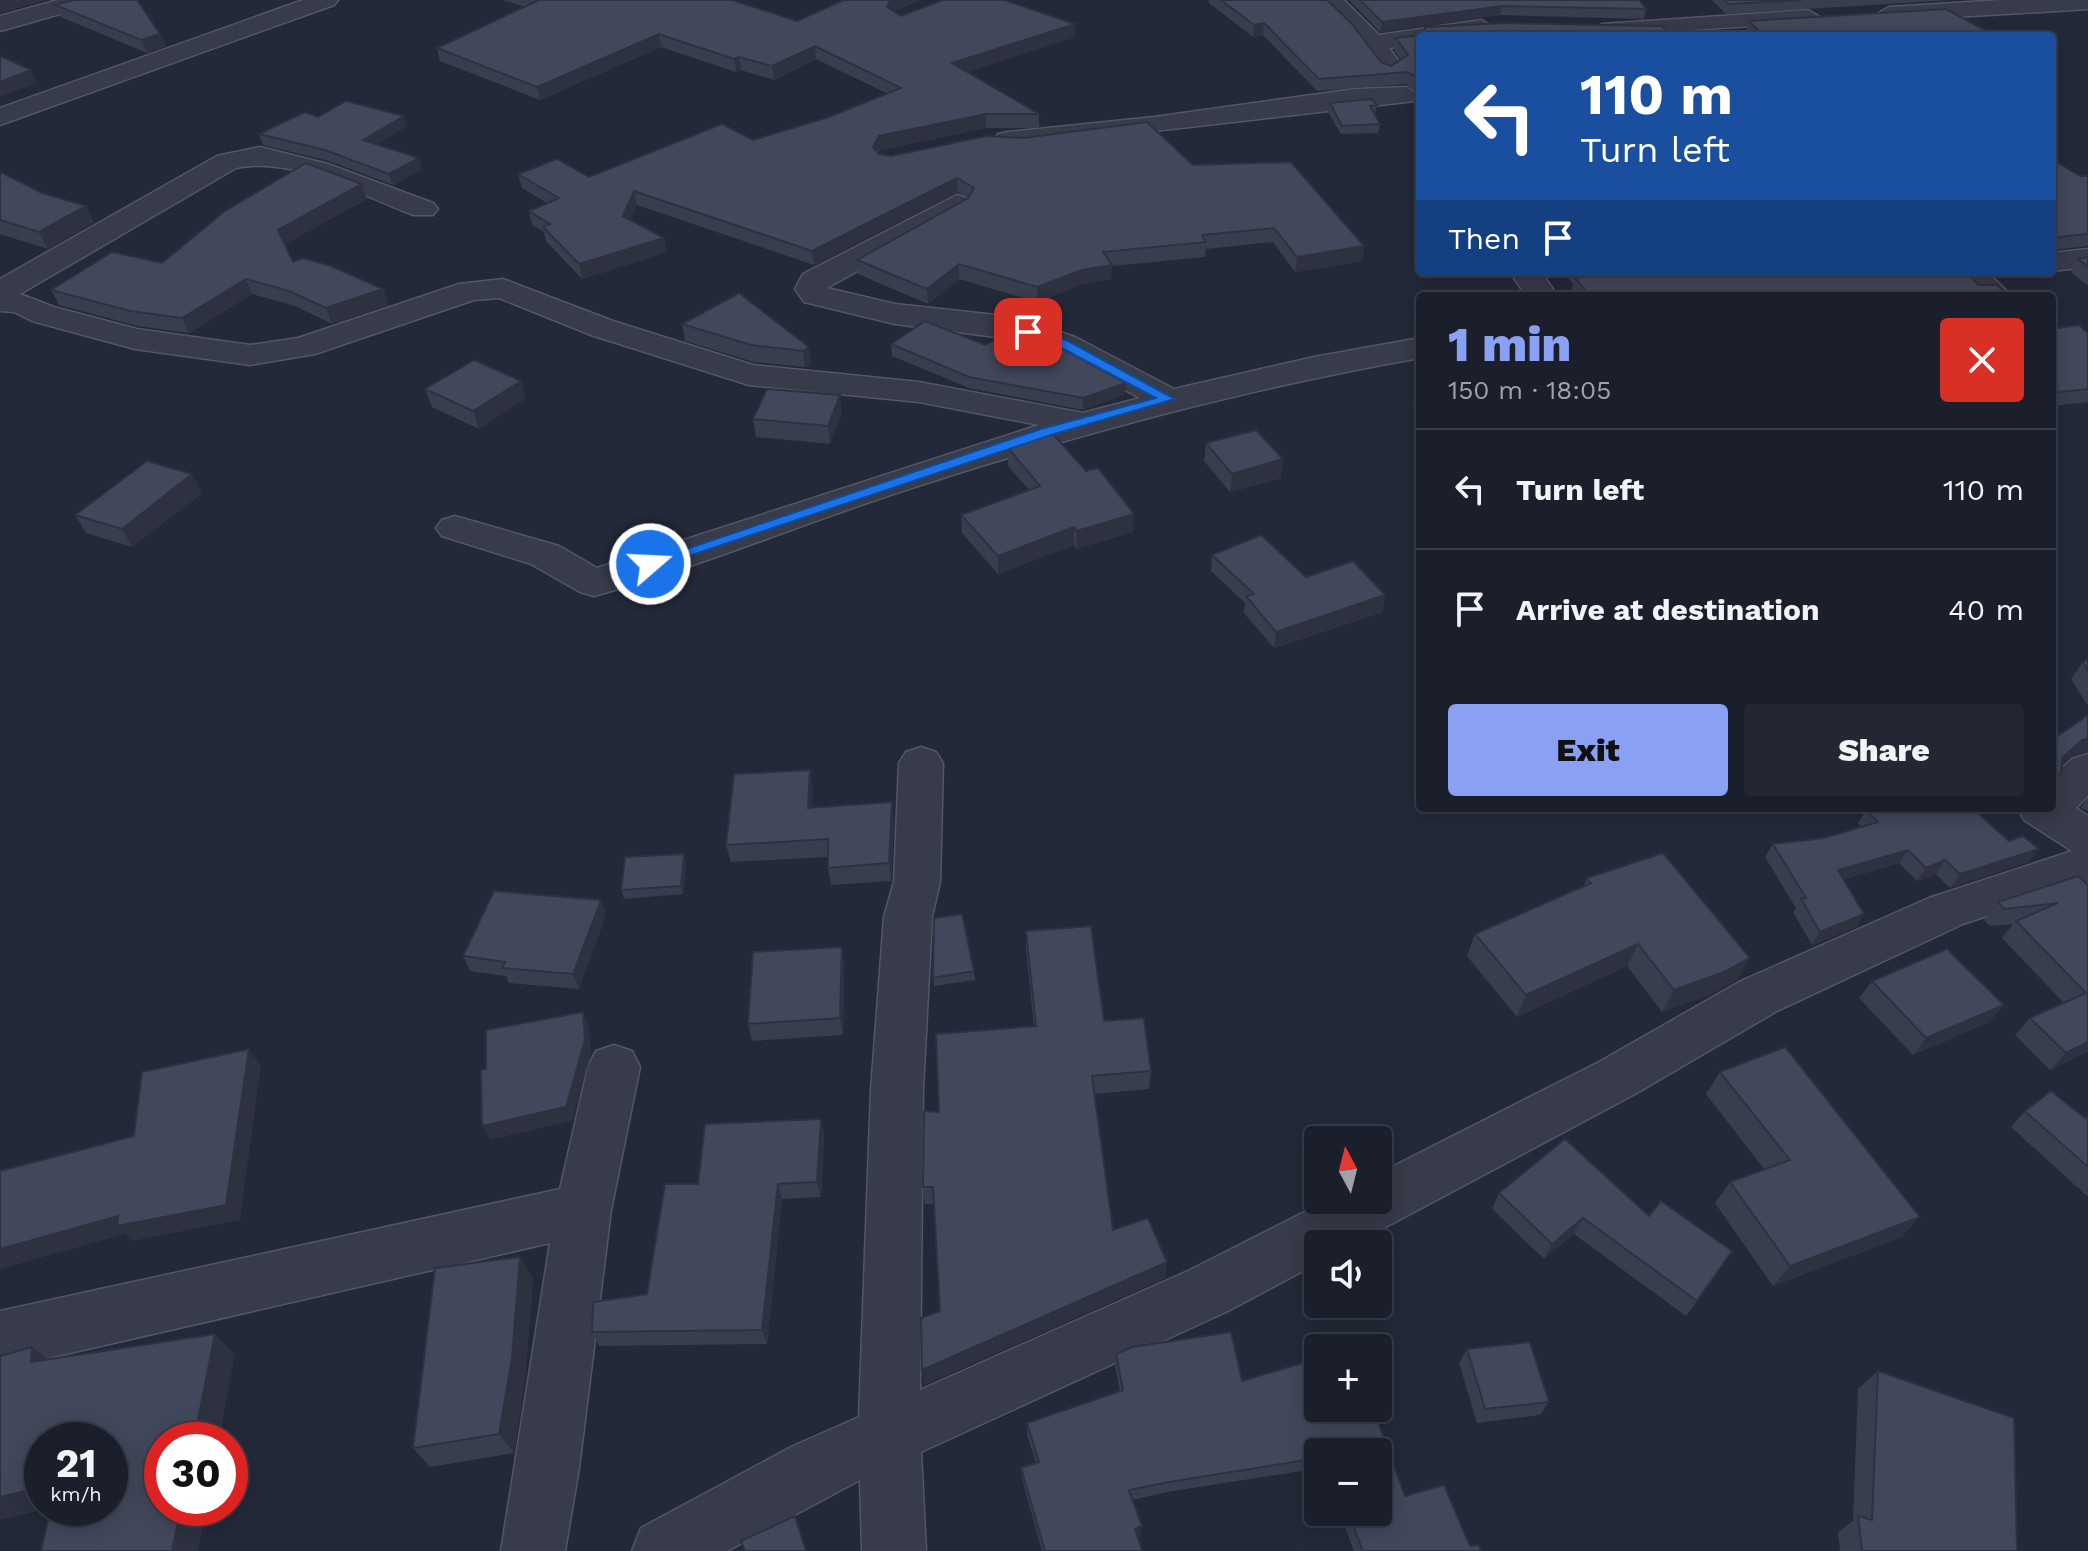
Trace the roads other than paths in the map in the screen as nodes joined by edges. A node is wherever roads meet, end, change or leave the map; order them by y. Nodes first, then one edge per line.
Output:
1 (84, 0) edge
2 (326, 0) edge
3 (1330, 0) edge
4 (2088, 2) edge
5 (1864, 15) edge
6 (1832, 17) edge
7 (0, 24) edge
8 (1500, 25) edge
9 (1579, 31) edge
10 (1451, 32) edge
11 (1416, 37) edge
12 (1373, 43) junction
13 (1413, 106) edge
14 (0, 117) edge
15 (987, 139) edge
16 (957, 204) edge
17 (423, 209) dead end
18 (2088, 258) edge
19 (2056, 262) edge
20 (1974, 276) edge
21 (0, 292) edge
22 (1992, 292) edge
23 (0, 302) edge
24 (1416, 349) edge
25 (1168, 399) junction
26 (1082, 423) junction
27 (455, 528) dead end
28 (921, 763) dead end
29 (2088, 770) edge
30 (2056, 799) edge
31 (2051, 812) edge
32 (2088, 839) edge
33 (2088, 864) edge
34 (614, 1067) dead end
35 (583, 1210) junction
36 (0, 1340) edge
37 (889, 1434) junction
38 (533, 1551) edge
39 (664, 1551) edge
40 (894, 1551) edge

1 - 7 street
2 - 14 street
3 - 12 street
4 - 5 street
6 - 9 street
8 - 10 street
11 - 12 street
12 - 13 street
13 - 15 street
16 - 25 street
17 - 21 street
18 - 19 street
20 - 22 street
23 - 26 street
24 - 25 street
25 - 26 street
26 - 27 street
28 - 37 street
29 - 30 street
31 - 32 street
33 - 37 street
34 - 35 street
35 - 36 street
35 - 38 street
37 - 39 street
37 - 40 street

